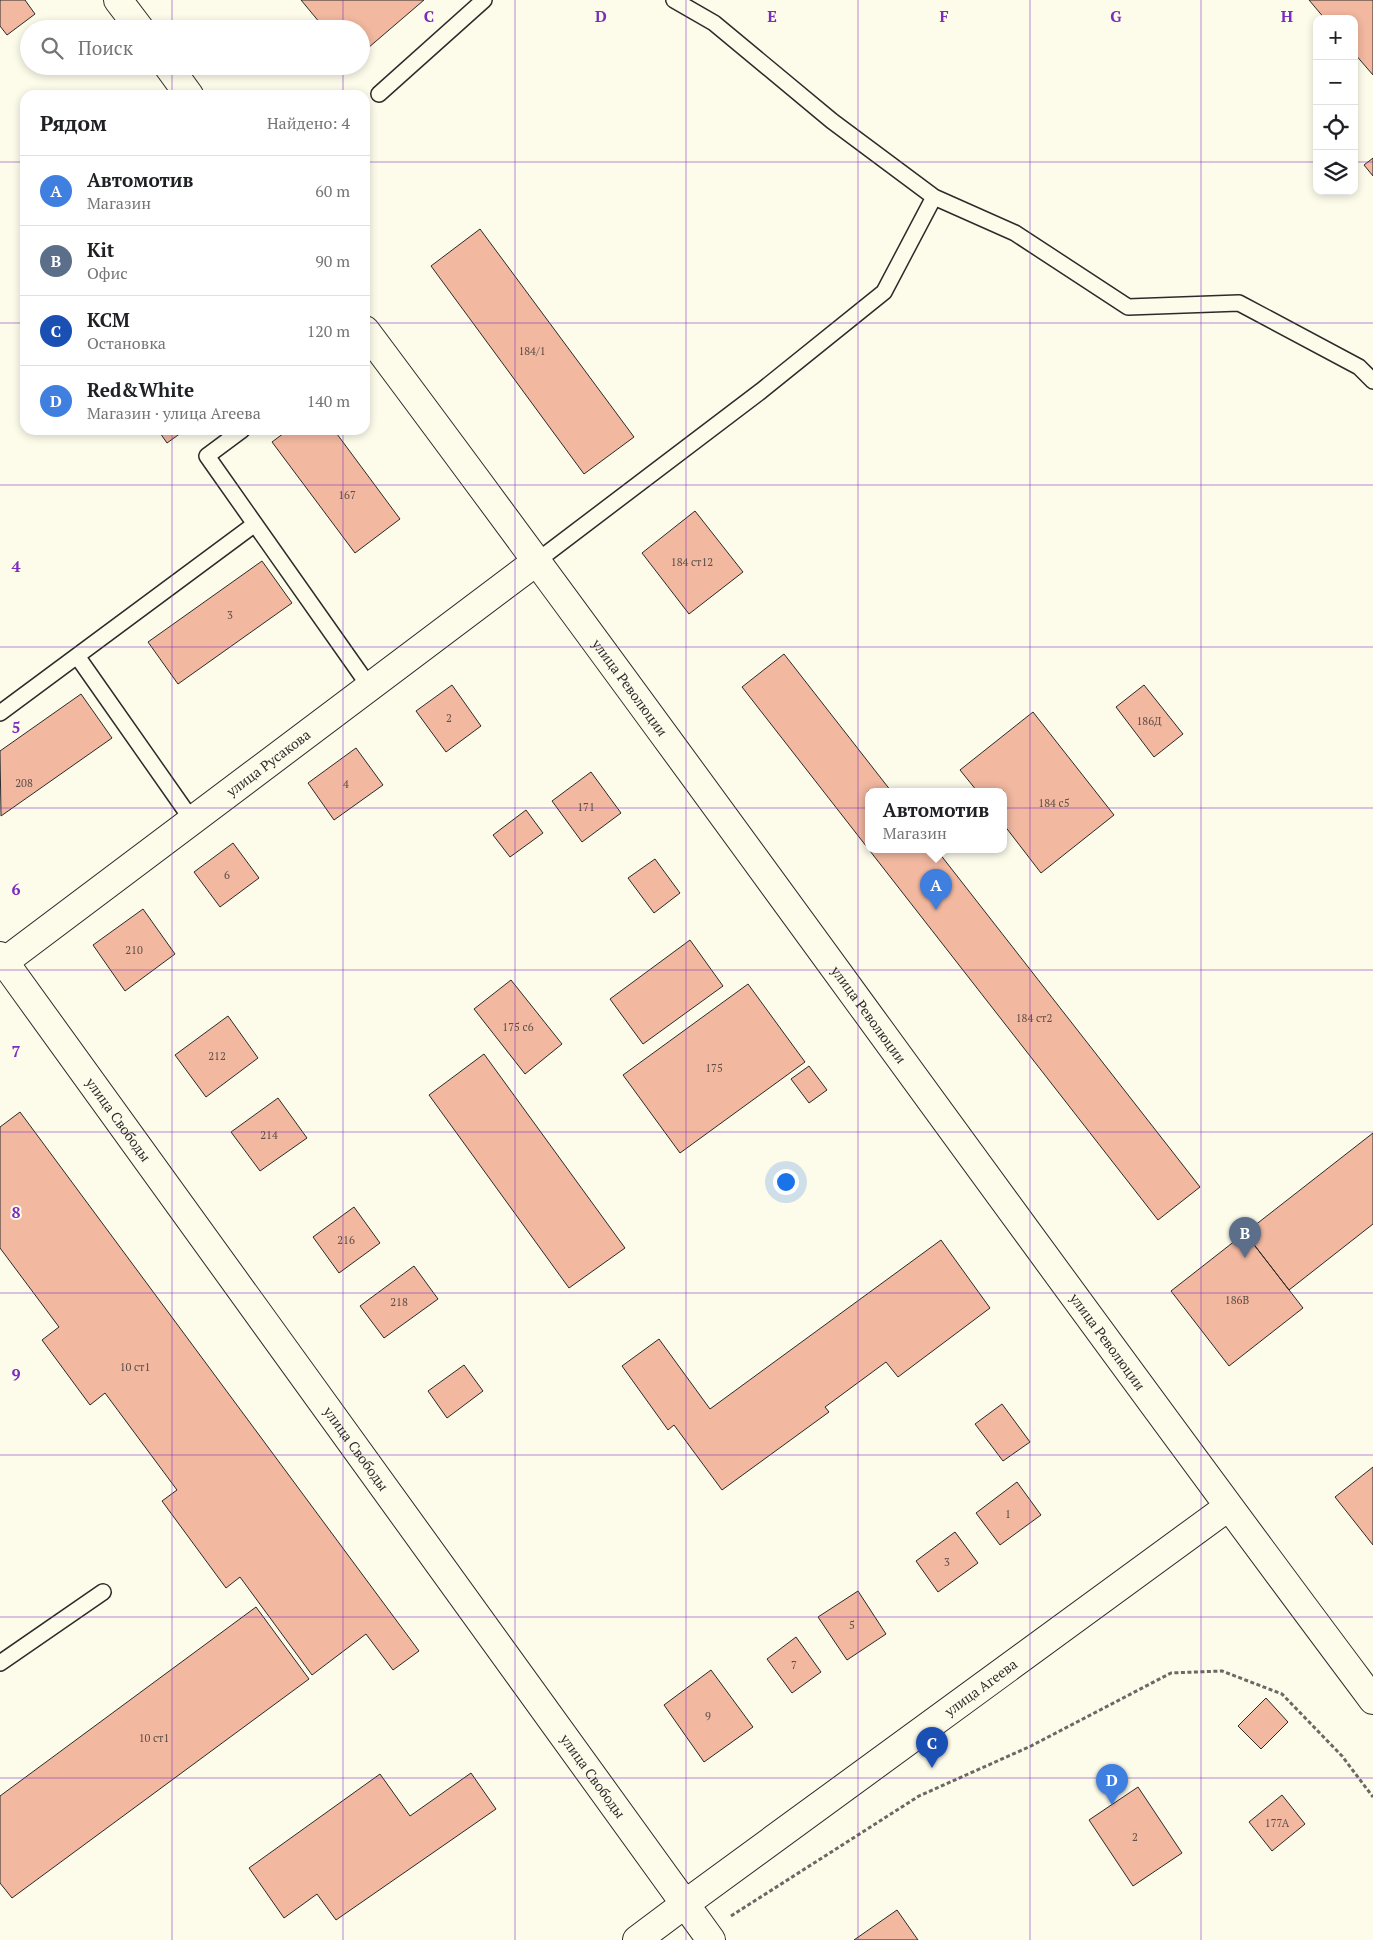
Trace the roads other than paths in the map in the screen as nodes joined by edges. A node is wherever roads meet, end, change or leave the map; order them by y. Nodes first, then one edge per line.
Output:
1 (118, 0) edge
2 (484, 0) edge
3 (674, 0) edge
4 (133, 20) edge
5 (175, 75) edge
6 (185, 90) edge
7 (379, 94) dead end
8 (934, 197) junction
9 (370, 339) edge
10 (1373, 381) edge
11 (235, 435) edge
12 (255, 524) junction
13 (537, 561) junction
14 (77, 656) junction
15 (369, 686) junction
16 (0, 713) edge
17 (192, 820) junction
18 (1, 961) edge
19 (1228, 1507) junction
20 (103, 1592) dead end
21 (0, 1662) edge
22 (1373, 1700) edge
23 (685, 1904) junction
24 (708, 1936) edge
25 (637, 1940) edge

1 - 4 street
2 - 7 lane
3 - 8 lane
5 - 6 street
8 - 10 lane
8 - 13 lane
9 - 13 street, улица Революции
11 - 12 lane
12 - 14 lane
12 - 15 lane
13 - 15 street, улица Русакова
13 - 19 street, улица Революции
14 - 16 lane
14 - 17 lane
15 - 17 street, улица Русакова
17 - 18 street, улица Русакова
18 - 23 street, улица Свободы
19 - 22 street, улица Революции
19 - 23 street, улица Агеева
20 - 21 lane
23 - 24 street, улица Свободы
23 - 25 street, улица Агеева

